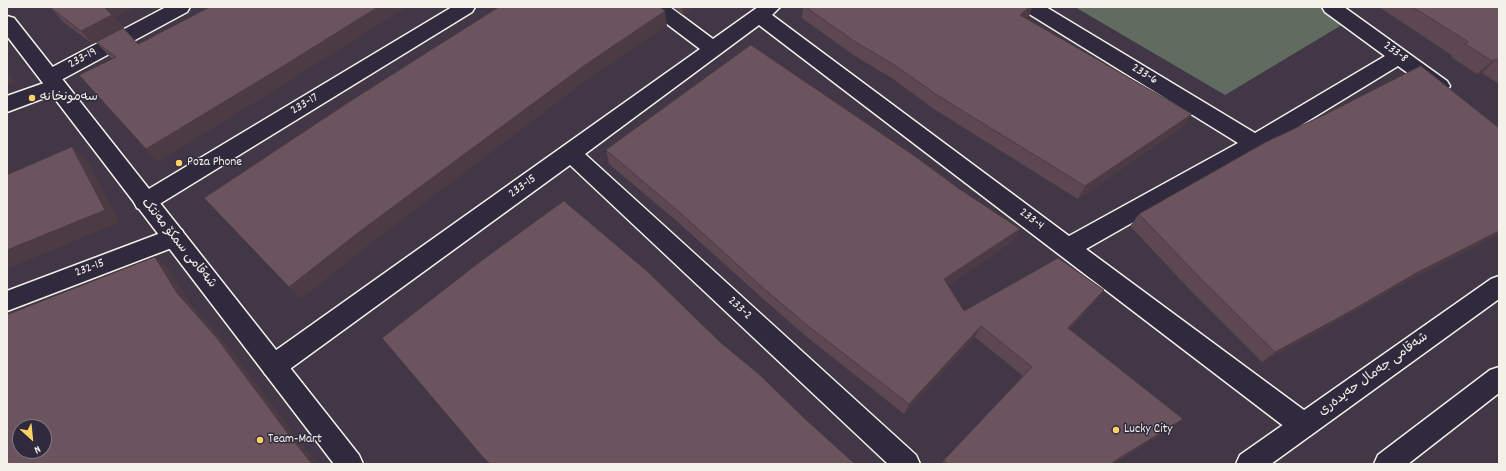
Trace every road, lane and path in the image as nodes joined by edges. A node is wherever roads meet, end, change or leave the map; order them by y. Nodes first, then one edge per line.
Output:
1 (181, 7) edge
2 (466, 7) edge
3 (657, 7) edge
4 (1330, 7) edge
5 (1046, 10) edge
6 (765, 11) edge
7 (7, 23) edge
8 (714, 49) junction
9 (1398, 56) junction
10 (53, 82) junction
11 (1455, 96) edge
12 (7, 104) edge
13 (1255, 143) junction
14 (571, 153) junction
15 (145, 202) junction
16 (174, 237) junction
17 (1068, 248) junction
18 (1499, 286) edge
19 (7, 302) edge
20 (274, 366) junction
21 (1499, 378) edge
22 (1303, 425) junction
23 (350, 464) edge
24 (907, 464) edge
25 (1249, 464) edge
26 (1387, 464) edge

1 - 10 street, 233-19
2 - 15 street, 233-17
3 - 8 street
4 - 9 street, 233-8
5 - 13 street, 233-6
6 - 8 street, 233-15
6 - 17 street, 233-4
7 - 10 street, شەقامی سمکۆ مەنتک
8 - 14 street, 233-15
9 - 11 street, 233-8
9 - 13 street
10 - 12 street, 233-19
10 - 15 street, شەقامی سمکۆ مەنتک
13 - 17 street
14 - 20 street, 233-15
14 - 24 street, 233-2
15 - 16 street, شەقامی سمکۆ مەنتک
16 - 19 street, 232-15
16 - 20 street, شەقامی سمکۆ مەنتک
17 - 22 street, 233-4
18 - 22 street, شەقامی جەمال حەیدەری
20 - 23 street, شەقامی سمکۆ مەنتک
21 - 26 street
22 - 25 street, شەقامی جەمال حەیدەری

